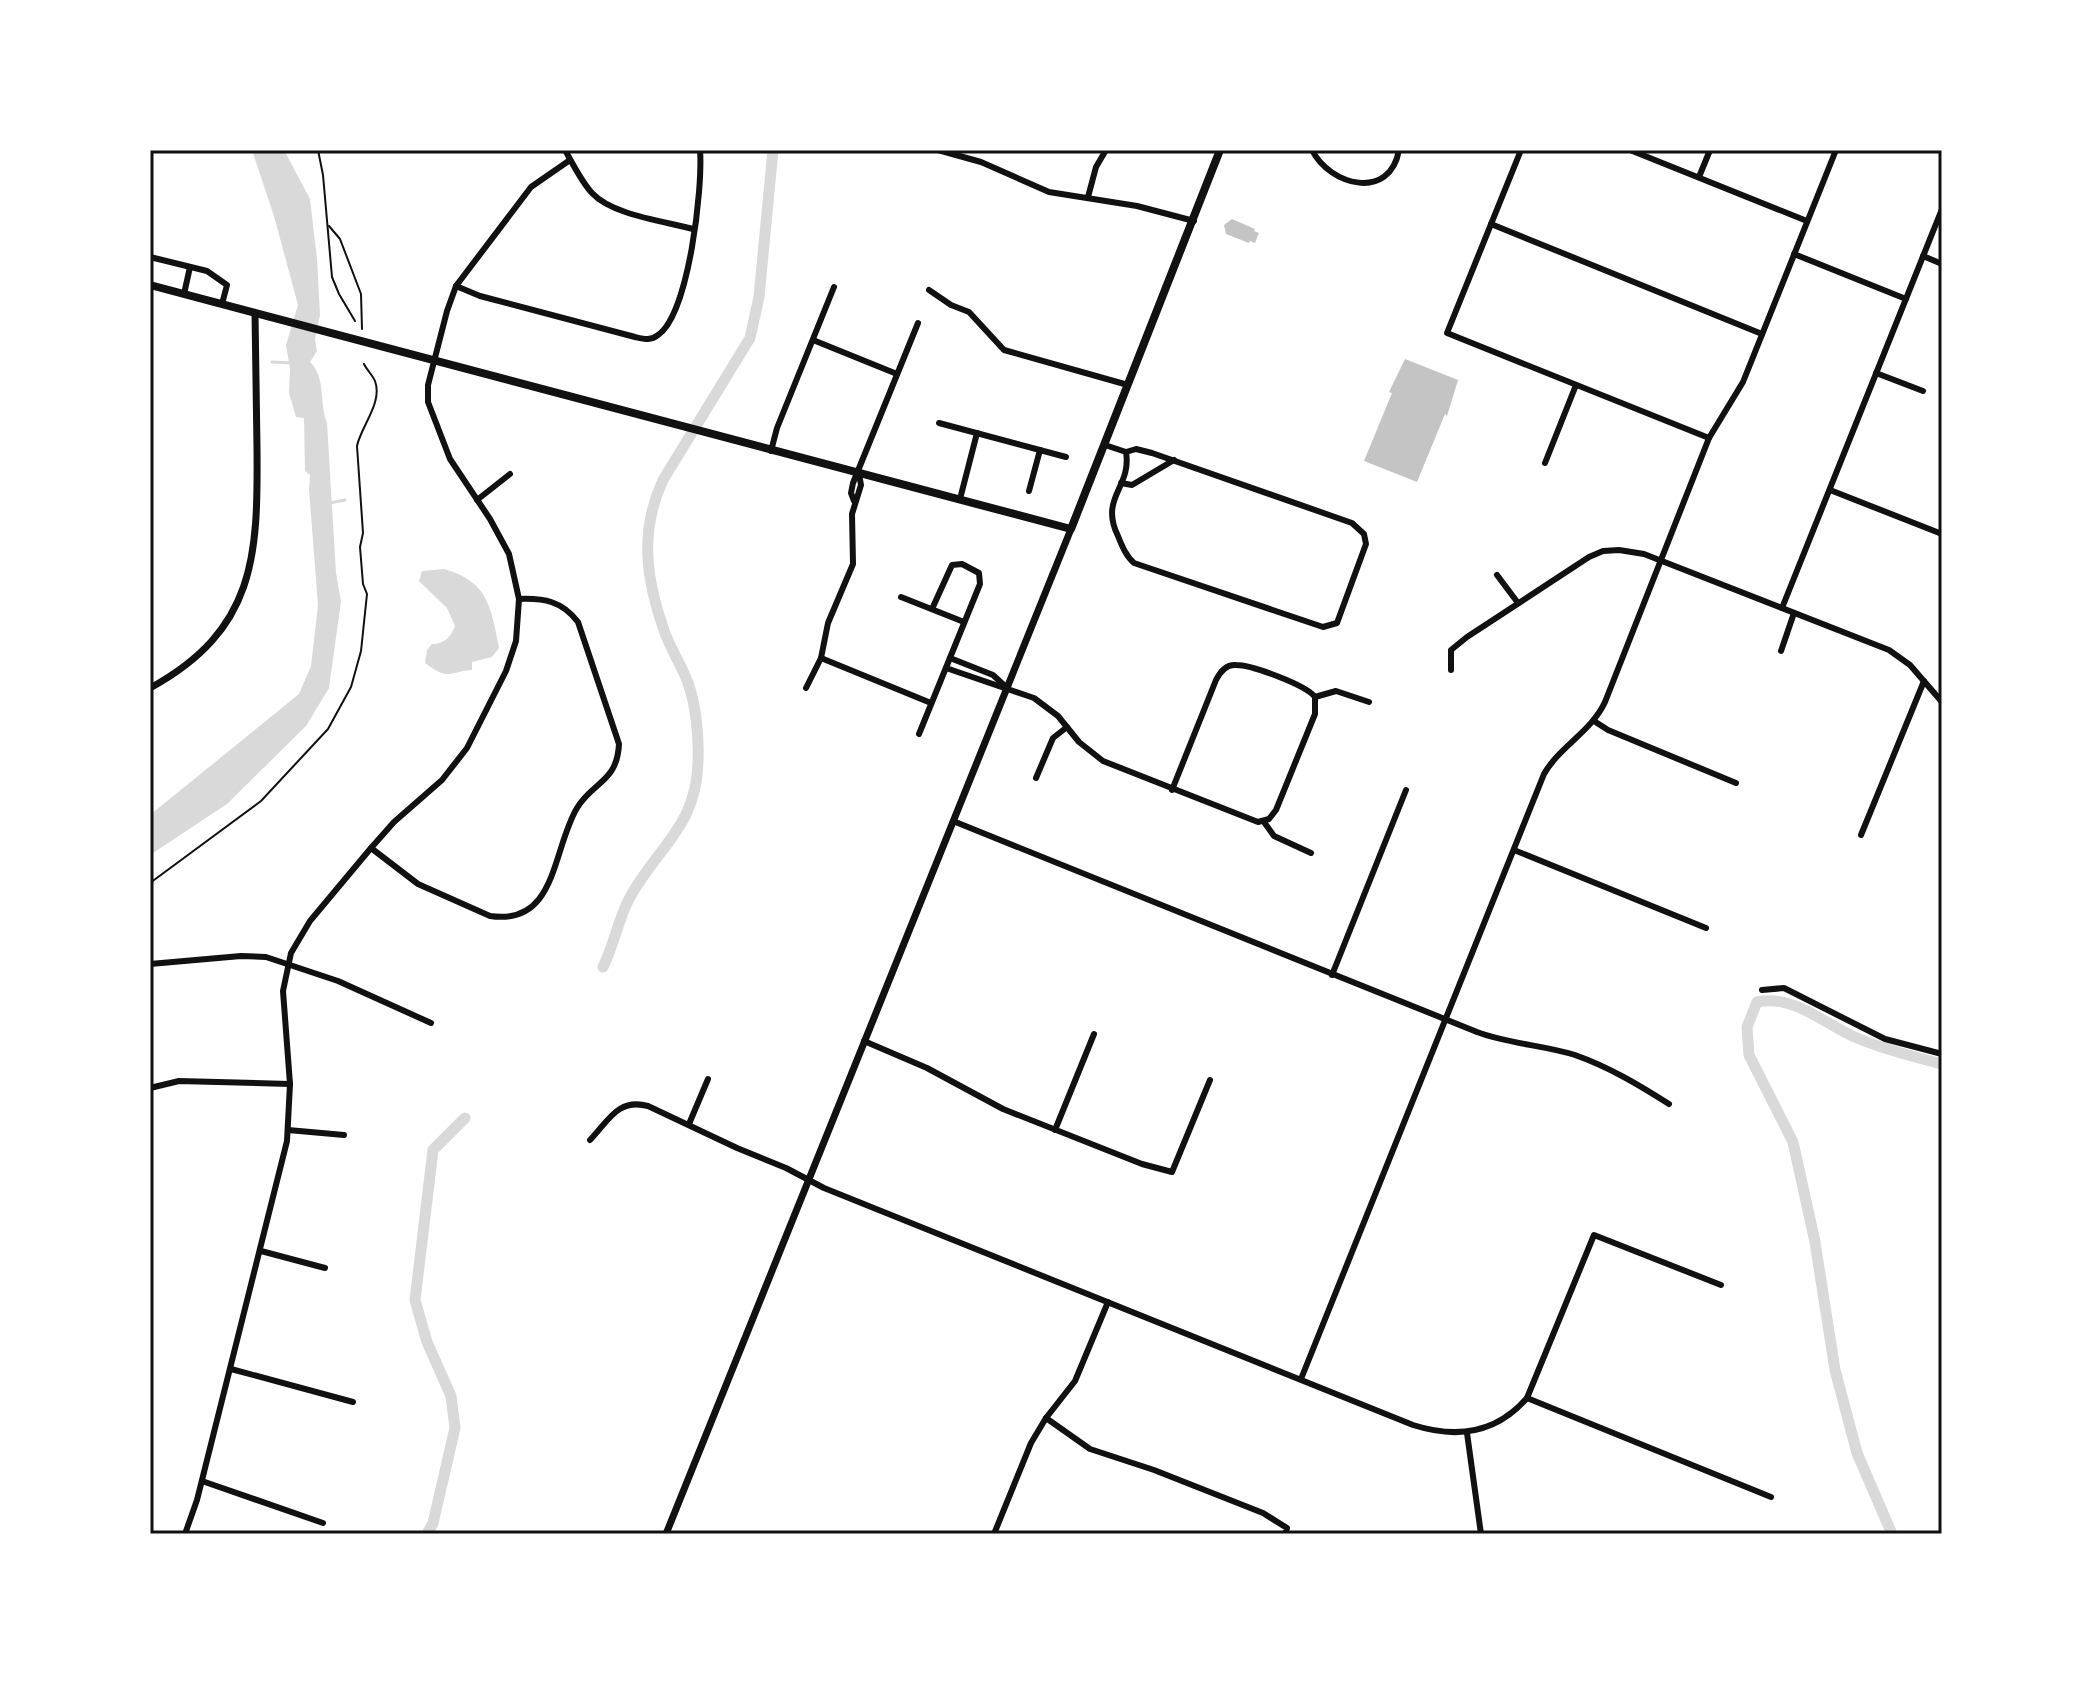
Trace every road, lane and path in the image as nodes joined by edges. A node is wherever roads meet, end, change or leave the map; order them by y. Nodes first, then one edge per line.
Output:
1 (318, 150) edge
2 (565, 150) edge
3 (700, 150) edge
4 (940, 150) edge
5 (1106, 150) edge
6 (1220, 150) edge
7 (1312, 150) edge
8 (1399, 150) edge
9 (1521, 150) edge
10 (1630, 150) edge
11 (1710, 150) edge
12 (1836, 150) edge
13 (570, 160) junction
14 (1699, 177) junction
15 (1088, 197) junction
16 (1942, 209) edge
17 (1194, 221) junction
18 (1807, 221) junction
19 (1491, 224) junction
20 (328, 225) junction
21 (693, 229) junction
22 (1794, 254) junction
23 (1923, 256) junction
24 (150, 257) edge
25 (1942, 264) edge
26 (190, 267) junction
27 (150, 285) edge
28 (456, 286) junction
29 (834, 287) dead end
30 (929, 290) dead end
31 (184, 294) junction
32 (1906, 299) junction
33 (222, 304) junction
34 (255, 313) junction
35 (355, 321) dead end
36 (918, 323) dead end
37 (362, 329) dead end
38 (1762, 334) junction
39 (813, 340) junction
40 (434, 361) junction
41 (364, 364) dead end
42 (1876, 373) junction
43 (897, 374) junction
44 (1128, 385) junction
45 (1576, 385) junction
46 (1923, 391) dead end
47 (939, 423) dead end
48 (977, 433) junction
49 (1709, 438) junction
50 (1105, 445) junction
51 (1040, 450) junction
52 (771, 451) junction
53 (1126, 452) junction
54 (1066, 457) dead end
55 (1174, 460) junction
56 (1545, 463) dead end
57 (510, 474) dead end
58 (859, 474) junction
59 (1121, 483) junction
60 (1830, 490) junction
61 (1029, 491) dead end
62 (960, 499) junction
63 (477, 500) junction
64 (1071, 529) junction
65 (1942, 534) edge
66 (1661, 560) junction
67 (1497, 575) dead end
68 (901, 597) dead end
69 (519, 599) junction
70 (1518, 603) junction
71 (1782, 608) junction
72 (932, 609) junction
73 (1794, 613) junction
74 (964, 622) junction
75 (1781, 651) dead end
76 (821, 658) junction
77 (950, 658) junction
78 (946, 668) junction
79 (1451, 670) dead end
80 (1924, 681) junction
81 (1006, 687) junction
82 (150, 688) edge
83 (806, 688) dead end
84 (1315, 697) junction
85 (1369, 702) dead end
86 (1942, 702) edge
87 (931, 703) junction
88 (1594, 721) junction
89 (1067, 727) junction
90 (919, 734) dead end
91 (1036, 778) dead end
92 (1736, 783) dead end
93 (1172, 790) junction
94 (1406, 790) dead end
95 (953, 821) junction
96 (1264, 822) junction
97 (1861, 835) dead end
98 (371, 848) junction
99 (1514, 850) junction
100 (1311, 853) dead end
101 (150, 883) edge
102 (1706, 928) dead end
103 (150, 964) edge
104 (288, 965) junction
105 (1332, 975) junction
106 (1762, 990) dead end
107 (1446, 1019) junction
108 (431, 1023) dead end
109 (1094, 1034) dead end
110 (864, 1041) junction
111 (1942, 1054) edge
112 (708, 1079) dead end
113 (1210, 1080) dead end
114 (290, 1084) junction
115 (150, 1088) edge
116 (1669, 1104) dead end
117 (689, 1124) junction
118 (288, 1130) junction
119 (1055, 1130) junction
120 (344, 1135) dead end
121 (590, 1140) dead end
122 (809, 1179) junction
123 (261, 1251) junction
124 (325, 1268) dead end
125 (1721, 1285) dead end
126 (1108, 1302) junction
127 (231, 1369) junction
128 (1301, 1379) junction
129 (1527, 1398) junction
130 (353, 1402) dead end
131 (1046, 1418) junction
132 (1467, 1433) junction
133 (202, 1481) junction
134 (1771, 1497) dead end
135 (323, 1523) dead end
136 (1286, 1531) edge
137 (185, 1534) edge
138 (666, 1534) edge
139 (994, 1534) edge
140 (1481, 1534) edge

1 - 20 path
2 - 13 street
3 - 21 street
4 - 15 street
5 - 15 street
6 - 17 main road
7 - 8 street
9 - 19 street
10 - 14 street
11 - 14 street
12 - 18 street
13 - 21 street
13 - 28 street
14 - 18 street
15 - 17 street
16 - 23 street
17 - 44 main road
18 - 22 street
19 - 38 street
19 - 45 street
20 - 35 path
20 - 37 path
21 - 28 street
22 - 32 street
22 - 38 street
23 - 25 street
23 - 32 street
24 - 26 street
26 - 31 street
26 - 33 street
27 - 31 main road
28 - 40 street
29 - 39 street
30 - 44 street
31 - 33 main road
32 - 42 street
33 - 34 main road
34 - 40 main road
34 - 82 street
36 - 43 street
38 - 49 street
39 - 43 street
39 - 52 street
40 - 52 main road
40 - 63 street
41 - 101 path
42 - 46 street
42 - 60 street
43 - 58 street
44 - 50 main road
45 - 49 street
45 - 56 street
47 - 48 street
48 - 51 street
48 - 62 street
49 - 66 street
50 - 53 street
50 - 64 main road
51 - 54 street
51 - 61 street
52 - 58 main road
53 - 55 street
53 - 59 street
55 - 59 street
55 - 59 street
57 - 63 street
58 - 62 main road
58 - 76 street
60 - 65 street
60 - 71 street
62 - 64 main road
63 - 69 street
64 - 81 street
66 - 70 street
66 - 71 street
66 - 88 street
67 - 70 street
68 - 72 street
69 - 98 street
69 - 98 street
70 - 79 street
71 - 73 street
72 - 74 street
72 - 74 street
73 - 75 street
73 - 80 street
74 - 77 street
76 - 83 street
76 - 87 street
77 - 78 street
77 - 81 street
78 - 81 street
78 - 87 street
80 - 86 street
80 - 97 street
81 - 89 street
81 - 95 street
84 - 85 street
84 - 93 street
84 - 96 street
87 - 90 street
88 - 92 street
88 - 99 street
89 - 91 street
89 - 93 street
93 - 96 street
94 - 105 street
95 - 105 street
95 - 110 street
96 - 100 street
98 - 104 street
99 - 102 street
99 - 107 street
103 - 104 street
104 - 108 street
104 - 114 street
105 - 107 street
106 - 111 street
107 - 116 street
107 - 128 street
109 - 119 street
110 - 119 street
110 - 122 street
112 - 117 street
113 - 119 street
114 - 115 street
114 - 118 street
117 - 121 street
117 - 122 street
118 - 120 street
118 - 123 street
122 - 126 street
122 - 138 street
123 - 124 street
123 - 127 street
125 - 129 street
126 - 128 street
126 - 131 street
127 - 130 street
127 - 133 street
128 - 132 street
129 - 132 street
129 - 134 street
131 - 136 street
131 - 139 street
132 - 140 street
133 - 135 street
133 - 137 street

